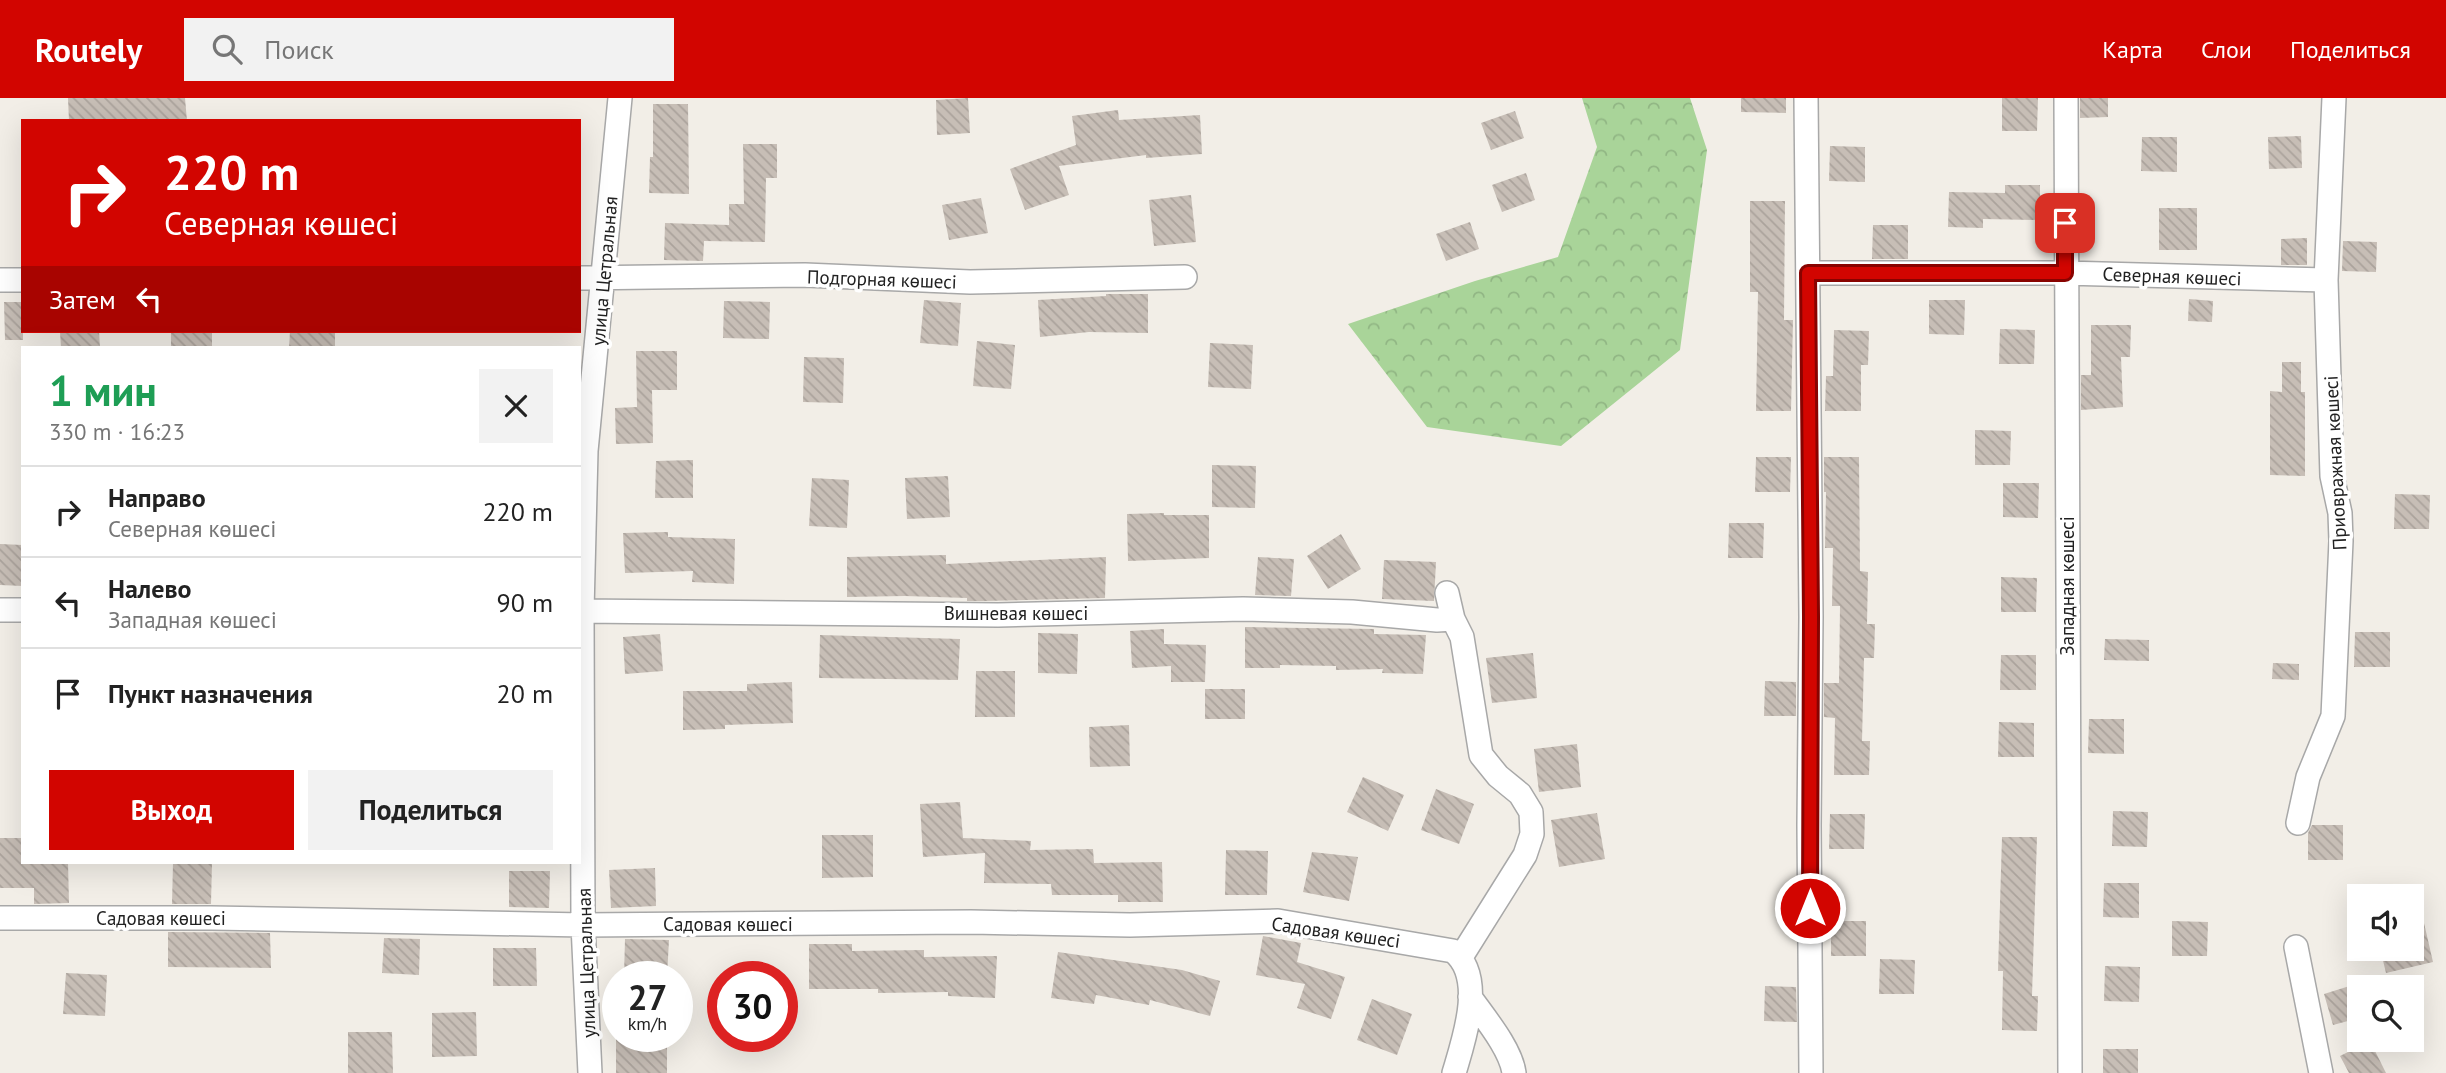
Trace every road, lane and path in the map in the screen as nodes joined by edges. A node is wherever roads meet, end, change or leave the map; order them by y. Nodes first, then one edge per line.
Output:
1 (620, 98) edge
2 (1806, 98) edge
3 (2066, 98) edge
4 (2334, 98) edge
5 (1808, 273) junction
6 (2065, 273) junction
7 (605, 277) junction
8 (1185, 277) dead end
9 (581, 278) edge
10 (0, 280) edge
11 (21, 280) edge
12 (2326, 280) junction
13 (1447, 593) dead end
14 (0, 611) edge
15 (21, 611) edge
16 (581, 611) edge
17 (1453, 619) junction
18 (2298, 823) dead end
19 (0, 918) edge
20 (583, 925) junction
21 (2296, 947) dead end
22 (1457, 954) junction
23 (1470, 997) junction
24 (590, 1073) edge
25 (1454, 1073) edge
26 (1514, 1073) edge
27 (1811, 1073) edge
28 (2070, 1073) edge
29 (2321, 1073) edge

1 - 7 street, улица Цетральная
2 - 5 street
3 - 6 street, Западная көшесі
4 - 12 street, Приовражная көшесі
5 - 6 street, Северная көшесі
5 - 27 street
6 - 12 street, Северная көшесі
6 - 28 street, Западная көшесі
7 - 8 street, Подгорная көшесі
7 - 9 street, Подгорная көшесі
7 - 16 street, улица Цетральная
10 - 11 street
12 - 18 street, Приовражная көшесі
13 - 17 street
14 - 15 street
16 - 17 street, Вишневая көшесі
16 - 20 street, улица Цетральная
17 - 22 street
19 - 20 street, Садовая көшесі
20 - 22 street, Садовая көшесі
20 - 24 street, улица Цетральная
21 - 29 street
22 - 23 street
23 - 25 street
23 - 26 street

